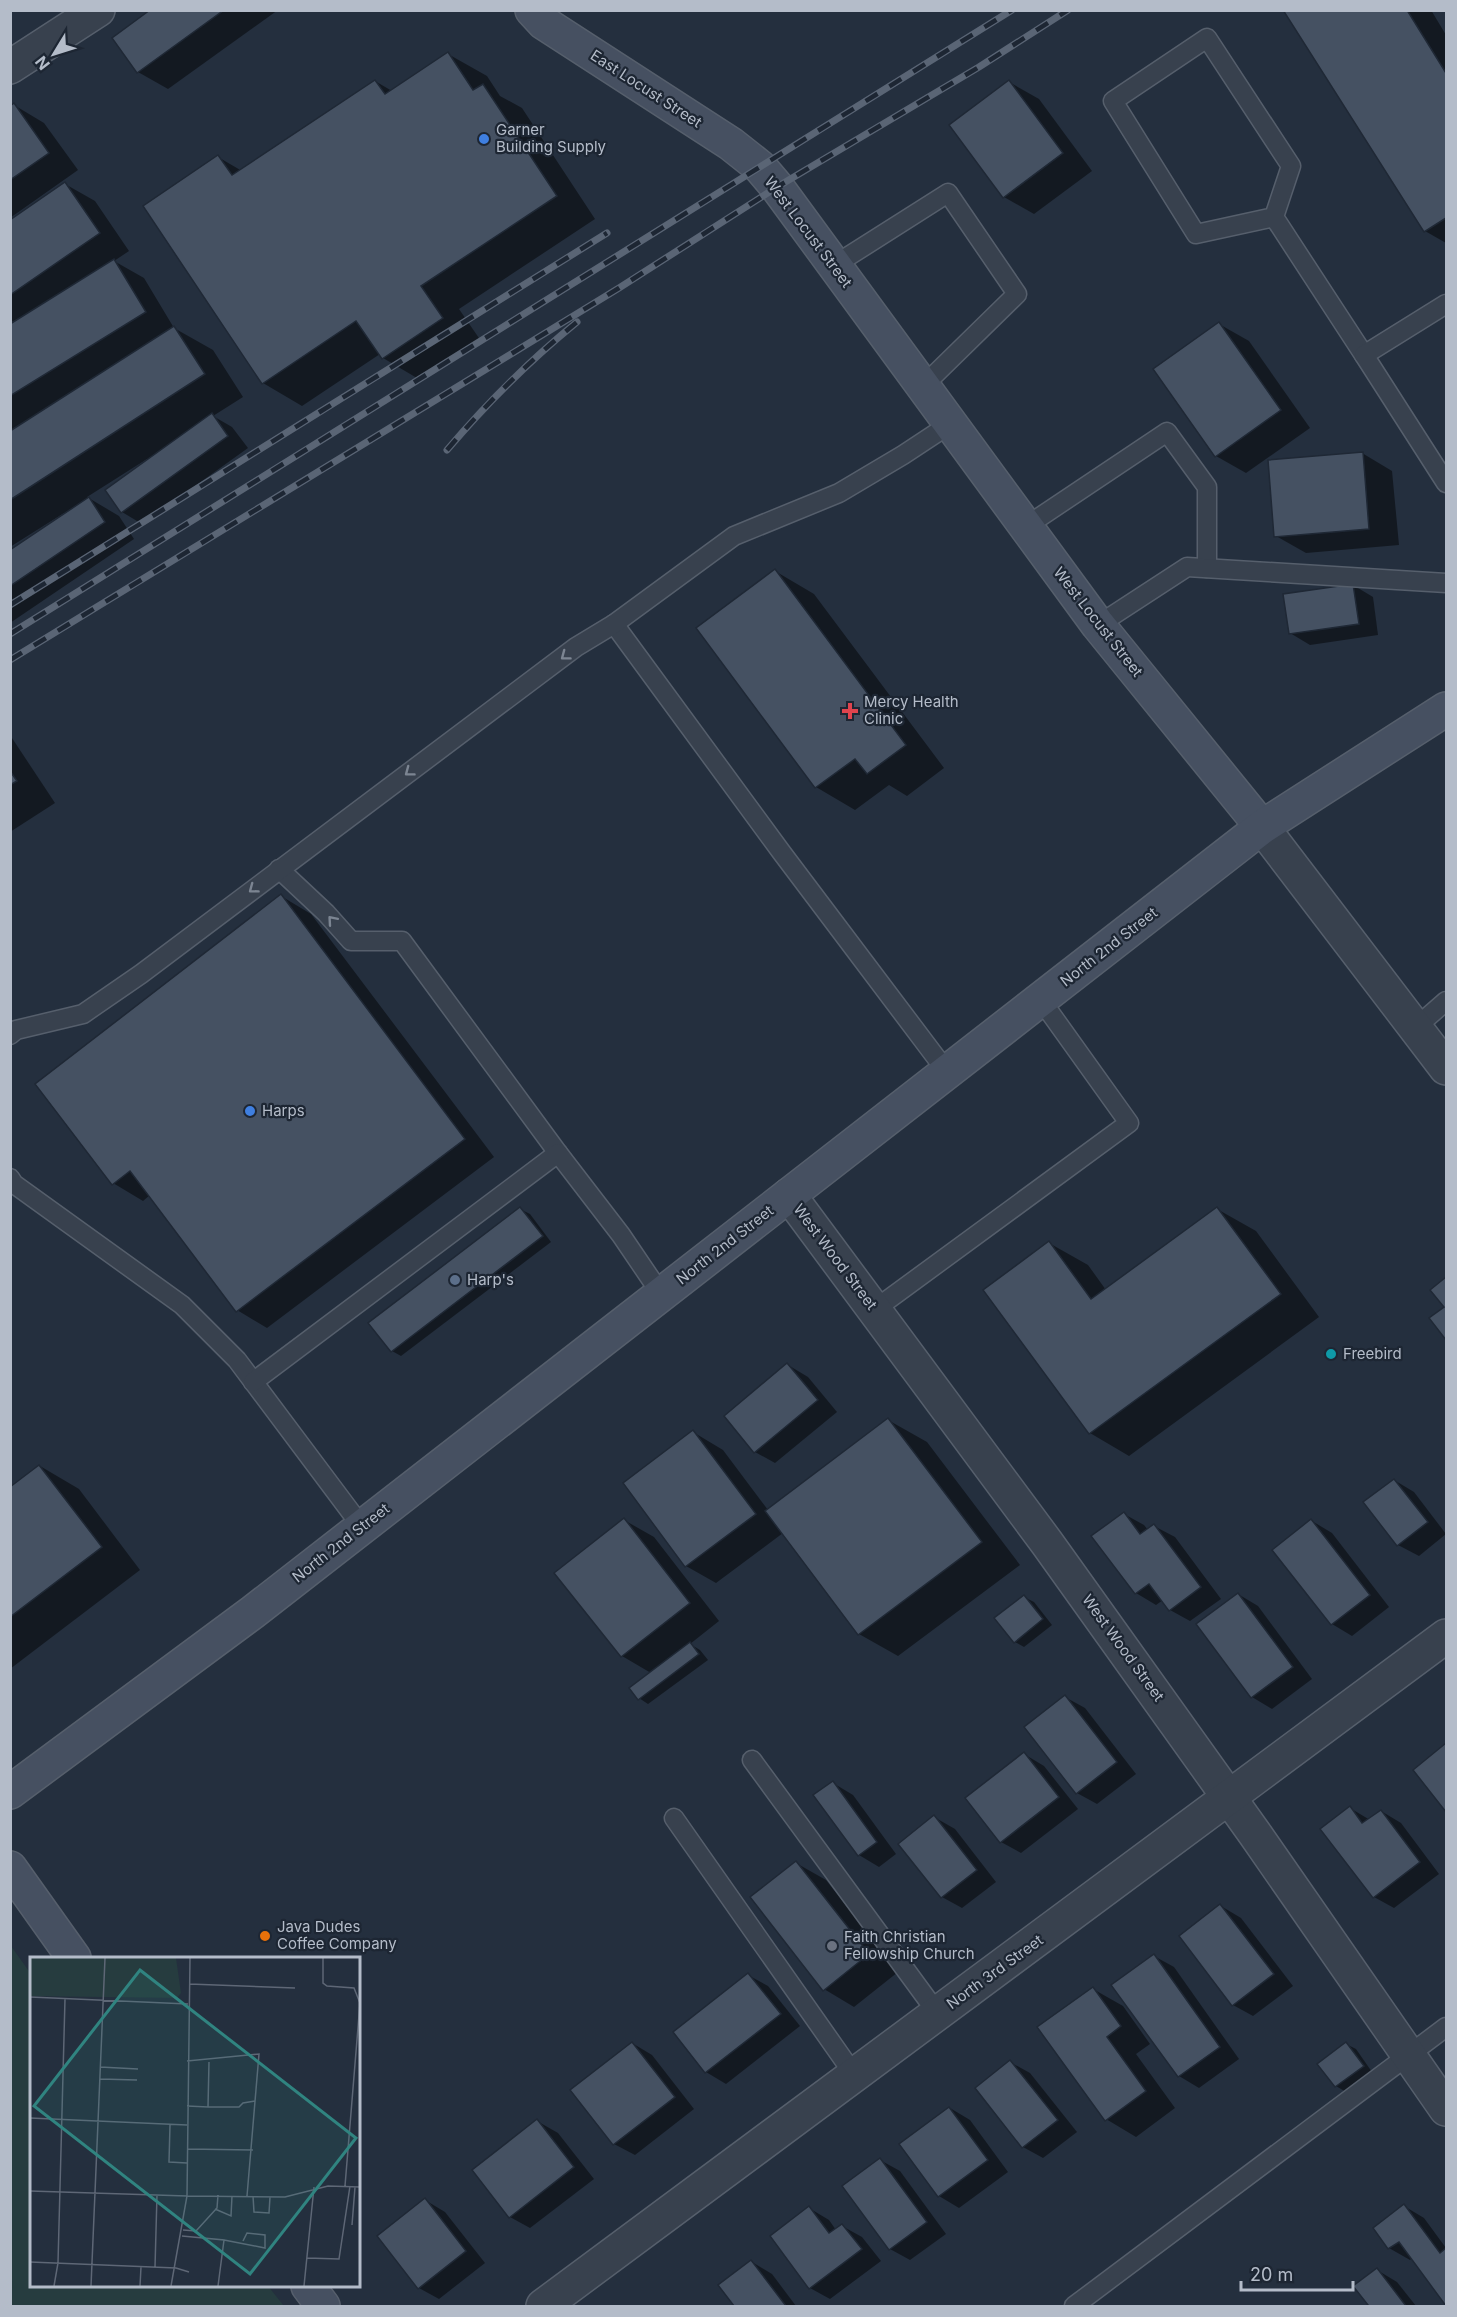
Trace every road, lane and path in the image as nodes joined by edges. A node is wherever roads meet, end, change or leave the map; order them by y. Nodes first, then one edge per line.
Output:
1 (98, 10) edge
2 (532, 10) edge
3 (10, 67) edge
4 (759, 167) joint
5 (1274, 217) junction
6 (833, 266) junction
7 (1446, 304) edge
8 (1364, 355) junction
9 (924, 385) junction
10 (950, 424) junction
11 (1446, 483) edge
12 (1025, 527) junction
13 (1207, 568) junction
14 (1446, 583) edge
15 (614, 624) junction
16 (1098, 625) junction
17 (1446, 709) edge
18 (1262, 826) junction
19 (279, 869) junction
20 (1041, 1000) junction
21 (1446, 1001) edge
22 (1415, 1028) junction
23 (10, 1035) edge
24 (1446, 1068) edge
25 (947, 1072) junction
26 (558, 1153) junction
27 (10, 1178) edge
28 (789, 1194) junction
29 (662, 1294) junction
30 (874, 1310) junction
31 (254, 1382) junction
32 (362, 1527) junction
33 (1446, 1636) edge
34 (752, 1760) dead end
35 (10, 1792) edge
36 (1230, 1798) junction
37 (674, 1818) dead end
38 (10, 1868) edge
39 (73, 1957) edge
40 (938, 2014) junction
41 (1446, 2027) edge
42 (1409, 2055) junction
43 (855, 2076) junction
44 (1446, 2109) edge
45 (309, 2287) edge
46 (323, 2307) edge
47 (543, 2307) edge
48 (1074, 2307) edge

1 - 3 street
2 - 4 main road, East Locust Street
4 - 6 main road, West Locust Street
5 - 5 lane
5 - 8 lane
6 - 9 main road, West Locust Street
6 - 9 lane
7 - 8 lane
8 - 11 lane
9 - 10 main road, West Locust Street
10 - 12 main road, West Locust Street
10 - 15 lane
12 - 13 lane
12 - 16 main road, West Locust Street
13 - 14 lane
13 - 16 lane
15 -> 19 lane
15 - 25 lane
16 - 18 main road, West Locust Street
17 - 18 main road, North 2nd Street
18 - 20 main road, North 2nd Street
18 - 22 street, West Locust Street
19 -> 23 lane
26 -> 19 lane
20 - 25 main road, North 2nd Street
20 - 30 lane
21 - 22 lane
22 - 24 street, West Locust Street
25 - 28 main road, North 2nd Street
26 - 29 lane
26 - 31 lane
27 - 31 lane
28 - 29 main road, North 2nd Street
28 - 30 street, West Wood Street
29 - 32 main road, North 2nd Street
30 - 36 street, West Wood Street
31 - 32 lane
32 - 35 main road, North 2nd Street
33 - 36 street, North 3rd Street
34 - 40 lane
36 - 40 street, North 3rd Street
36 - 42 street, West Wood Street
37 - 43 lane
38 - 39 main road
40 - 43 street, North 3rd Street
41 - 42 lane
42 - 44 street, West Wood Street
42 - 48 lane
43 - 47 street, North 3rd Street
45 - 46 main road

